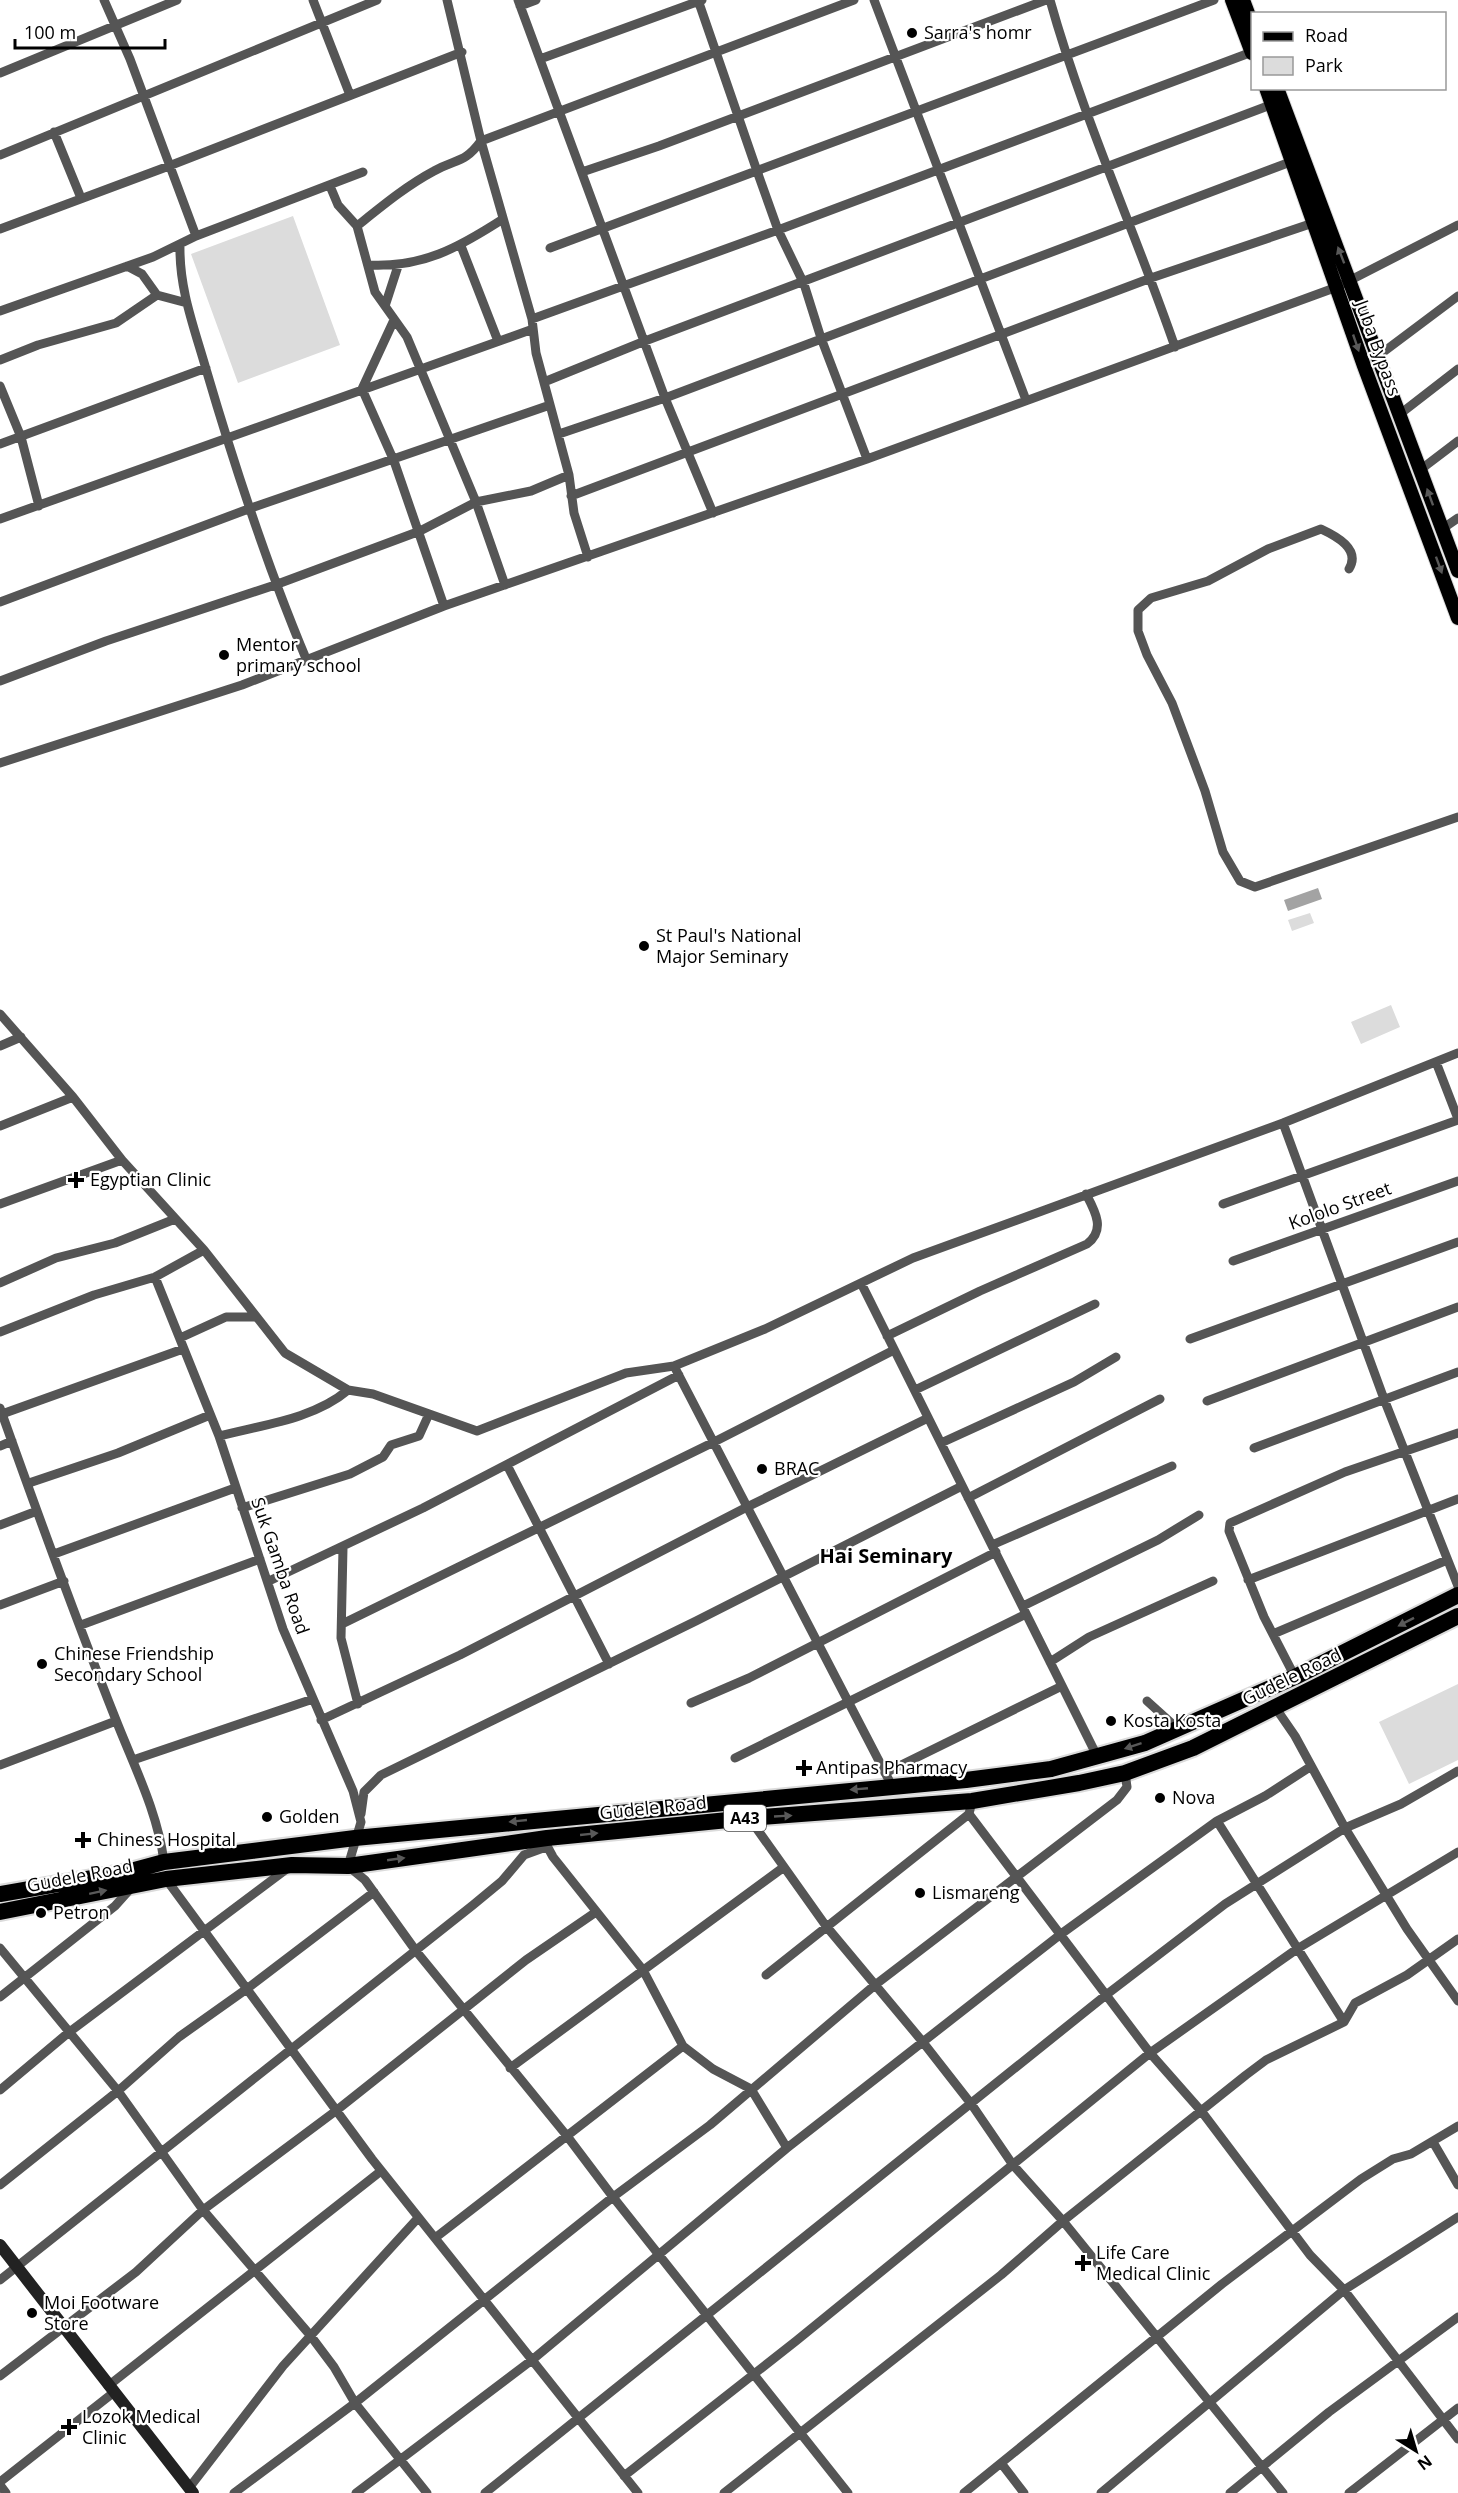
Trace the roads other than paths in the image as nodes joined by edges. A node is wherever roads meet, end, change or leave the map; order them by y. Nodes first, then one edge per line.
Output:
1 (104, 0) edge
2 (177, 0) edge
3 (313, 0) edge
4 (377, 0) edge
5 (447, 0) edge
6 (536, 0) edge
7 (699, 0) edge
8 (854, 0) edge
9 (874, 0) edge
10 (1048, 0) edge
11 (1214, 0) edge
12 (1232, 0) edge
13 (1243, 0) edge
14 (519, 3) edge
15 (1251, 21) edge
16 (322, 23) junction
17 (115, 25) junction
18 (1251, 50) edge
19 (462, 52) junction
20 (1251, 53) edge
21 (715, 54) junction
22 (895, 55) junction
23 (1066, 55) junction
24 (540, 59) junction
25 (0, 73) edge
26 (1267, 90) edge
27 (1278, 90) edge
28 (142, 95) junction
29 (350, 95) junction
30 (1273, 104) junction
31 (558, 112) junction
32 (1088, 112) junction
33 (917, 113) junction
34 (738, 114) junction
35 (54, 132) junction
36 (480, 141) junction
37 (0, 155) edge
38 (1293, 161) junction
39 (170, 166) junction
40 (1109, 166) junction
41 (939, 169) junction
42 (757, 171) junction
43 (363, 172) dead end
44 (582, 172) junction
45 (330, 186) junction
46 (81, 198) junction
47 (503, 219) junction
48 (1316, 222) junction
49 (957, 223) junction
50 (1130, 223) junction
51 (1458, 225) edge
52 (357, 226) junction
53 (602, 227) junction
54 (0, 229) edge
55 (778, 230) junction
56 (196, 236) junction
57 (180, 245) junction
58 (461, 246) junction
59 (550, 248) dead end
60 (368, 265) junction
61 (127, 266) junction
62 (398, 266) junction
63 (981, 278) junction
64 (1151, 278) junction
65 (1351, 282) junction
66 (804, 284) junction
67 (624, 286) junction
68 (1337, 287) junction
69 (157, 295) junction
70 (1458, 296) edge
71 (186, 303) junction
72 (385, 306) junction
73 (0, 311) edge
74 (532, 318) junction
75 (394, 320) junction
76 (532, 329) junction
77 (1001, 336) junction
78 (821, 338) junction
79 (498, 341) junction
80 (645, 342) junction
81 (1175, 347) junction
82 (1378, 356) junction
83 (0, 360) edge
84 (206, 368) junction
85 (420, 368) junction
86 (1458, 369) edge
87 (544, 382) junction
88 (0, 386) edge
89 (363, 389) junction
90 (842, 394) junction
91 (665, 398) junction
92 (1026, 400) junction
93 (550, 405) junction
94 (1400, 414) junction
95 (559, 434) junction
96 (21, 437) junction
97 (226, 438) junction
98 (448, 440) junction
99 (1458, 441) edge
100 (0, 444) edge
101 (688, 453) junction
102 (867, 459) junction
103 (394, 460) junction
104 (1420, 470) junction
105 (569, 475) junction
106 (571, 496) junction
107 (476, 502) junction
108 (39, 506) junction
109 (251, 508) junction
110 (713, 513) junction
111 (1458, 518) edge
112 (0, 519) edge
113 (1442, 529) junction
114 (420, 531) junction
115 (588, 557) junction
116 (1349, 569) dead end
117 (1458, 571) edge
118 (275, 585) junction
119 (505, 585) junction
120 (0, 602) edge
121 (444, 606) junction
122 (1458, 618) edge
123 (307, 661) junction
124 (0, 681) edge
125 (0, 763) edge
126 (1458, 817) edge
127 (0, 1014) edge
128 (21, 1037) junction
129 (0, 1046) edge
130 (1458, 1053) edge
131 (1436, 1062) junction
132 (73, 1097) junction
133 (1458, 1120) edge
134 (1283, 1123) junction
135 (0, 1126) edge
136 (122, 1160) junction
137 (1304, 1177) junction
138 (1458, 1181) edge
139 (1086, 1194) junction
140 (0, 1204) edge
141 (1223, 1204) dead end
142 (175, 1219) junction
143 (1324, 1229) junction
144 (1458, 1242) edge
145 (204, 1250) junction
146 (1233, 1261) dead end
147 (155, 1277) junction
148 (0, 1283) edge
149 (861, 1283) junction
150 (1343, 1283) junction
151 (1095, 1304) dead end
152 (1458, 1307) edge
153 (256, 1317) junction
154 (0, 1332) edge
155 (887, 1336) junction
156 (180, 1338) junction
157 (1190, 1339) dead end
158 (1365, 1343) junction
159 (183, 1349) junction
160 (894, 1350) junction
161 (1116, 1357) dead end
162 (674, 1366) junction
163 (1458, 1372) edge
164 (679, 1375) junction
165 (348, 1390) junction
166 (915, 1390) junction
167 (1160, 1399) dead end
168 (1384, 1399) junction
169 (1207, 1401) dead end
170 (1, 1411) edge
171 (429, 1414) junction
172 (210, 1415) junction
173 (928, 1418) junction
174 (1458, 1433) edge
175 (219, 1436) junction
176 (12, 1441) junction
177 (714, 1442) junction
178 (941, 1443) junction
179 (0, 1446) edge
180 (1254, 1448) dead end
181 (1406, 1452) junction
182 (507, 1465) junction
183 (1172, 1467) dead end
184 (29, 1483) junction
185 (962, 1486) junction
186 (235, 1488) junction
187 (968, 1498) junction
188 (1458, 1499) edge
189 (747, 1507) junction
190 (242, 1508) junction
191 (37, 1511) junction
192 (1427, 1511) junction
193 (1199, 1515) dead end
194 (0, 1525) edge
195 (538, 1529) junction
196 (342, 1548) junction
197 (994, 1549) junction
198 (54, 1554) junction
199 (261, 1559) junction
200 (1447, 1560) junction
201 (784, 1577) junction
202 (1248, 1580) junction
203 (63, 1581) junction
204 (269, 1581) junction
205 (1213, 1581) dead end
206 (1458, 1586) edge
207 (1458, 1595) edge
208 (573, 1598) junction
209 (0, 1605) edge
210 (1024, 1610) junction
211 (1458, 1616) edge
212 (342, 1624) junction
213 (81, 1625) junction
214 (1273, 1634) junction
215 (818, 1643) junction
216 (1050, 1662) junction
217 (609, 1664) junction
218 (1295, 1677) junction
219 (1062, 1686) junction
220 (1251, 1697) junction
221 (312, 1699) junction
222 (1147, 1701) dead end
223 (849, 1702) junction
224 (691, 1703) dead end
225 (358, 1704) junction
226 (1275, 1707) junction
227 (1257, 1715) junction
228 (321, 1720) junction
229 (116, 1721) junction
230 (1178, 1729) junction
231 (735, 1758) dead end
232 (1098, 1758) junction
233 (134, 1760) junction
234 (0, 1765) edge
235 (1310, 1767) junction
236 (1458, 1771) edge
237 (1125, 1773) junction
238 (889, 1780) junction
239 (739, 1800) junction
240 (970, 1807) junction
241 (748, 1818) junction
242 (1217, 1821) junction
243 (1345, 1828) junction
244 (358, 1830) junction
245 (546, 1843) junction
246 (1458, 1852) edge
247 (164, 1862) junction
248 (292, 1865) junction
249 (348, 1866) junction
250 (784, 1867) junction
251 (1016, 1877) junction
252 (166, 1880) junction
253 (1257, 1883) junction
254 (133, 1885) junction
255 (374, 1892) junction
256 (0, 1894) edge
257 (1389, 1895) junction
258 (0, 1912) edge
259 (596, 1912) junction
260 (826, 1926) junction
261 (202, 1931) junction
262 (1061, 1934) junction
263 (1458, 1939) edge
264 (0, 1948) edge
265 (1297, 1948) junction
266 (416, 1951) junction
267 (1430, 1957) junction
268 (643, 1970) junction
269 (766, 1976) dead end
270 (25, 1979) junction
271 (874, 1985) junction
272 (248, 1988) junction
273 (1106, 1995) junction
274 (0, 1997) edge
275 (1458, 2001) edge
276 (462, 2009) junction
277 (1344, 2022) junction
278 (68, 2033) junction
279 (922, 2041) junction
280 (683, 2046) junction
281 (289, 2049) junction
282 (1149, 2053) junction
283 (510, 2068) junction
284 (751, 2089) junction
285 (0, 2090) edge
286 (118, 2091) junction
287 (972, 2105) junction
288 (337, 2110) junction
289 (1202, 2112) junction
290 (1458, 2126) edge
291 (567, 2136) junction
292 (1433, 2142) junction
293 (787, 2148) junction
294 (161, 2153) junction
295 (1013, 2165) junction
296 (381, 2171) junction
297 (0, 2185) edge
298 (1458, 2185) edge
299 (613, 2197) junction
300 (202, 2210) junction
301 (1458, 2217) edge
302 (418, 2218) junction
303 (1063, 2221) junction
304 (1294, 2232) junction
305 (435, 2238) junction
306 (0, 2245) edge
307 (659, 2256) junction
308 (16, 2266) junction
309 (254, 2272) junction
310 (0, 2280) edge
311 (1344, 2290) junction
312 (485, 2301) junction
313 (706, 2314) junction
314 (1458, 2317) edge
315 (64, 2328) junction
316 (310, 2335) junction
317 (1155, 2338) junction
318 (532, 2360) junction
319 (1397, 2362) junction
320 (754, 2375) junction
321 (0, 2376) edge
322 (111, 2389) junction
323 (1210, 2400) junction
324 (355, 2403) junction
325 (1458, 2408) edge
326 (1442, 2418) junction
327 (579, 2419) junction
328 (801, 2433) junction
329 (1458, 2439) edge
330 (400, 2460) junction
331 (1001, 2463) junction
332 (1263, 2466) junction
333 (624, 2476) junction
334 (0, 2484) edge
335 (189, 2491) edge
336 (6, 2493) edge
337 (234, 2493) edge
338 (356, 2493) edge
339 (427, 2493) edge
340 (485, 2493) edge
341 (638, 2493) edge
342 (724, 2493) edge
343 (849, 2493) edge
344 (964, 2493) edge
345 (1024, 2493) edge
346 (1101, 2493) edge
347 (1230, 2493) edge
348 (1283, 2493) edge
349 (1349, 2493) edge

1 - 17 street
2 - 17 street
3 - 16 street
4 - 16 street
5 - 19 street
6 - 14 street
7 - 21 street
7 - 24 street
8 - 21 street
9 - 22 street
10 - 22 street
10 - 23 street
11 - 23 street
12 - 18 main road
13 - 15 main road
14 - 24 street
16 - 28 street
16 - 29 street
17 - 25 street
17 - 28 street
19 - 29 street
19 - 36 street
20 - 32 street
21 - 31 street
21 - 34 street
22 - 33 street
22 - 34 street
23 - 32 street
23 - 33 street
24 - 31 street
26 - 30 main road, Juba Bypass
65 -> 27 main road, Juba Bypass
28 - 35 street
28 - 39 street
29 - 39 street
30 - 38 main road, Juba Bypass
30 - 40 street
31 - 36 street
31 - 44 street
32 - 40 street
32 - 41 street
33 - 41 street
33 - 42 street
34 - 42 street
34 - 44 street
35 - 37 street
35 - 46 street
36 - 47 street
36 - 52 street
38 - 48 main road, Juba Bypass
38 - 50 street
39 - 46 street
39 - 56 street
40 - 49 street
40 - 50 street
41 - 49 street
41 - 55 street
42 - 53 street
42 - 55 street
43 - 45 street
44 - 53 street
45 - 52 street
45 - 56 street
46 - 54 street
47 - 58 street
47 - 74 street
48 - 64 street
48 - 68 main road, Juba Bypass
49 - 63 street
49 - 66 street
50 - 63 street
50 - 64 street
51 - 65 street
52 - 60 street
53 - 59 street
53 - 67 street
55 - 66 street
55 - 67 street
56 - 57 street
57 - 61 street
57 - 71 street
58 - 62 street
58 - 79 street
60 - 62 street
60 - 72 street
61 - 69 street
61 - 73 street
62 - 72 street
63 - 77 street
63 - 78 street
64 - 77 street
64 - 81 street
65 - 68 street
65 - 82 main road, Juba Bypass
66 - 78 street
66 - 80 street
67 - 74 street
67 - 80 street
68 - 81 street
68 -> 122 main road, Juba Bypass
69 - 71 street
69 - 83 street
70 - 82 street
71 - 84 street
72 - 75 street
74 - 76 street
75 - 85 street
75 - 89 street
76 - 79 street
76 - 87 street
77 - 90 street
77 - 92 street
78 - 90 street
78 - 91 street
79 - 85 street
80 - 87 street
80 - 91 street
81 - 92 street
82 - 94 main road, Juba Bypass
84 - 96 street
84 - 97 street
85 - 89 street
85 - 98 street
86 - 94 street
87 - 93 street
88 - 96 street
89 - 97 street
89 - 103 street
90 - 101 street
90 - 102 street
91 - 95 street
91 - 101 street
92 - 102 street
93 - 95 street
93 - 98 street
94 - 104 main road, Juba Bypass
95 - 105 street
96 - 100 street
96 - 108 street
97 - 108 street
97 - 109 street
98 - 103 street
98 - 107 street
99 - 104 street
101 - 106 street
101 - 110 street
102 - 110 street
103 - 109 street
103 - 114 street
113 -> 104 main road, Juba Bypass
105 - 106 street
105 - 107 street
106 - 115 street
107 - 114 street
107 - 119 street
108 - 112 street
109 - 118 street
109 - 120 street
110 - 115 street
111 - 113 street
113 - 117 main road, Juba Bypass
114 - 118 street
114 - 121 street
115 - 119 street
116 - 126 street
118 - 123 street
118 - 124 street
119 - 121 street
121 - 123 street
123 - 125 street
127 - 128 street
128 - 129 street
128 - 132 street
130 - 131 street
131 - 133 street
131 - 134 street
132 - 135 street
132 - 136 street
133 - 137 street
134 - 137 street
134 - 139 street
136 - 140 street
136 - 142 street
137 - 141 street
137 - 143 street
138 - 143 street, Kololo Street
139 - 149 street
139 - 155 street
142 - 145 street
142 - 148 street
143 - 146 street, Kololo Street
143 - 150 street
144 - 150 street
145 - 147 street
145 - 153 street
147 - 154 street
147 - 156 street, Suk Gamba Road
149 - 155 street
149 - 162 street
150 - 157 street
150 - 158 street
151 - 166 street
152 - 158 street
153 - 156 street
153 - 165 street
155 - 160 street
156 - 159 street, Suk Gamba Road
158 - 168 street
158 - 169 street
159 - 170 street
159 - 172 street, Suk Gamba Road
160 - 166 street
160 - 177 street
161 - 178 street
162 - 164 street
162 - 171 street
163 - 168 street
164 - 177 street
164 - 182 street
165 - 171 street
165 - 175 street
166 - 173 street
167 - 187 street
168 - 180 street
168 - 181 street
170 - 176 street
171 - 190 street
172 - 175 street, Suk Gamba Road
172 - 184 street
173 - 178 street
173 - 189 street
174 - 181 street
175 - 186 street, Suk Gamba Road
176 - 179 street
176 - 184 street
177 - 189 street
177 - 195 street
178 - 185 street
181 - 192 street
181 - 202 street
182 - 195 street
182 - 196 street
183 - 197 street
184 - 191 street
185 - 187 street
185 - 201 street
186 - 190 street, Suk Gamba Road
186 - 198 street
187 - 197 street
188 - 192 street
189 - 201 street
189 - 208 street
190 - 199 street, Suk Gamba Road
191 - 194 street
191 - 198 street
192 - 200 street
192 - 202 street
193 - 210 street
195 - 208 street
195 - 212 street
196 - 204 street
196 - 212 street
197 - 210 street
197 - 215 street
198 - 203 street
199 - 204 street, Suk Gamba Road
199 - 213 street
200 - 206 street
200 - 214 street
201 - 215 street
201 - 217 street
202 - 214 street
203 - 209 street
203 - 213 street
204 - 221 street, Suk Gamba Road
205 - 216 street
207 -> 218 highway, Gudele Road / A43
208 - 217 street
208 - 225 street
210 - 216 street
210 - 223 street
211 - 226 highway, Gudele Road / A43
212 - 225 street
213 - 229 street
214 - 218 street
215 - 223 street
215 - 224 street
216 - 219 street
217 - 244 street
218 - 220 highway, Gudele Road / A43
219 - 232 street
219 - 238 street
220 - 227 highway
220 - 230 highway, Gudele Road / A43
221 - 228 street, Suk Gamba Road
221 - 233 street
222 - 230 street
223 - 231 street
223 - 238 street
225 - 228 street
226 - 227 highway, Gudele Road / A43
226 - 235 street
227 - 237 highway, Gudele Road / A43
228 - 244 street, Suk Gamba Road
229 - 233 street
229 - 234 street
230 -> 232 highway, Gudele Road / A43
232 - 238 highway, Gudele Road / A43
233 - 247 street
235 - 242 street
235 - 243 street
236 - 243 street
237 - 240 highway, Gudele Road / A43
237 - 251 street
238 -> 239 highway, Gudele Road / A43
239 - 241 street
239 -> 244 highway, Gudele Road / A43
241 -> 240 highway, Gudele Road / A43
240 - 251 street
240 - 260 street
245 -> 241 highway, Gudele Road / A43
241 - 250 street
242 - 253 street
242 - 262 street
243 - 253 street
243 - 257 street
244 - 247 highway, Gudele Road / A43
244 - 249 street, Suk Gamba Road
249 -> 245 highway, Gudele Road / A43
245 - 259 street
245 - 266 street
246 - 257 street
247 - 256 highway, Gudele Road / A43
248 - 249 highway, Gudele Road / A43
248 - 252 highway, Gudele Road / A43
248 - 261 street
249 - 255 street
250 - 260 street
250 - 268 street
251 - 262 street
251 - 271 street
252 - 254 highway, Gudele Road / A43
252 - 261 street
253 - 265 street
253 - 273 street
258 -> 254 highway, Gudele Road / A43
254 - 270 street
255 - 266 street
255 - 272 street
257 - 265 street
257 - 267 street
259 - 268 street
259 - 276 street
260 - 269 street
260 - 271 street
261 - 272 street
261 - 278 street
262 - 273 street
262 - 279 street
263 - 267 street
264 - 270 street
265 - 277 street
265 - 282 street
266 - 276 street
266 - 281 street
267 - 275 street
267 - 277 street
268 - 280 street
268 - 283 street
270 - 274 street
270 - 278 street
271 - 279 street
271 - 284 street
272 - 281 street
272 - 286 street
273 - 282 street
273 - 287 street
276 - 283 street
276 - 288 street
277 - 289 street
278 - 285 street
278 - 286 street
279 - 287 street
279 - 293 street
280 - 284 street
280 - 291 street
281 - 288 street
281 - 294 street
282 - 289 street
282 - 295 street
283 - 291 street
284 - 293 street
284 - 299 street
286 - 294 street
286 - 297 street
287 - 295 street
287 - 313 street
288 - 296 street
288 - 300 street
289 - 303 street
289 - 304 street
290 - 292 street
291 - 299 street
291 - 305 street
292 - 298 street
292 - 304 street
293 - 307 street
294 - 300 street
294 - 308 street
295 - 303 street
295 - 320 street
296 - 302 street
296 - 309 street
299 - 307 street
299 - 312 street
300 - 309 street
300 - 315 street
301 - 311 street
302 - 305 street
302 - 316 street
303 - 317 street
303 - 328 street
304 - 311 street
304 - 317 street
305 - 312 street
306 - 308 main road
307 - 313 street
307 - 318 street
308 - 310 street
308 - 315 main road
309 - 316 street
309 - 322 street
311 - 319 street
311 - 323 street
312 - 318 street
312 - 324 street
313 - 320 street
313 - 327 street
314 - 319 street
315 - 321 street
315 - 322 main road
316 - 324 street
316 - 335 street
317 - 323 street
317 - 331 street
318 - 327 street
318 - 330 street
319 - 326 street
319 - 332 street
320 - 328 street
320 - 333 street
322 - 334 street
322 - 335 main road
323 - 332 street
323 - 346 street
324 - 330 street
324 - 337 street
325 - 326 street
326 - 329 street
326 - 349 street
327 - 333 street
327 - 340 street
328 - 342 street
328 - 343 street
330 - 338 street
330 - 339 street
331 - 344 street
331 - 345 street
332 - 347 street
332 - 348 street
333 - 341 street
334 - 336 street

